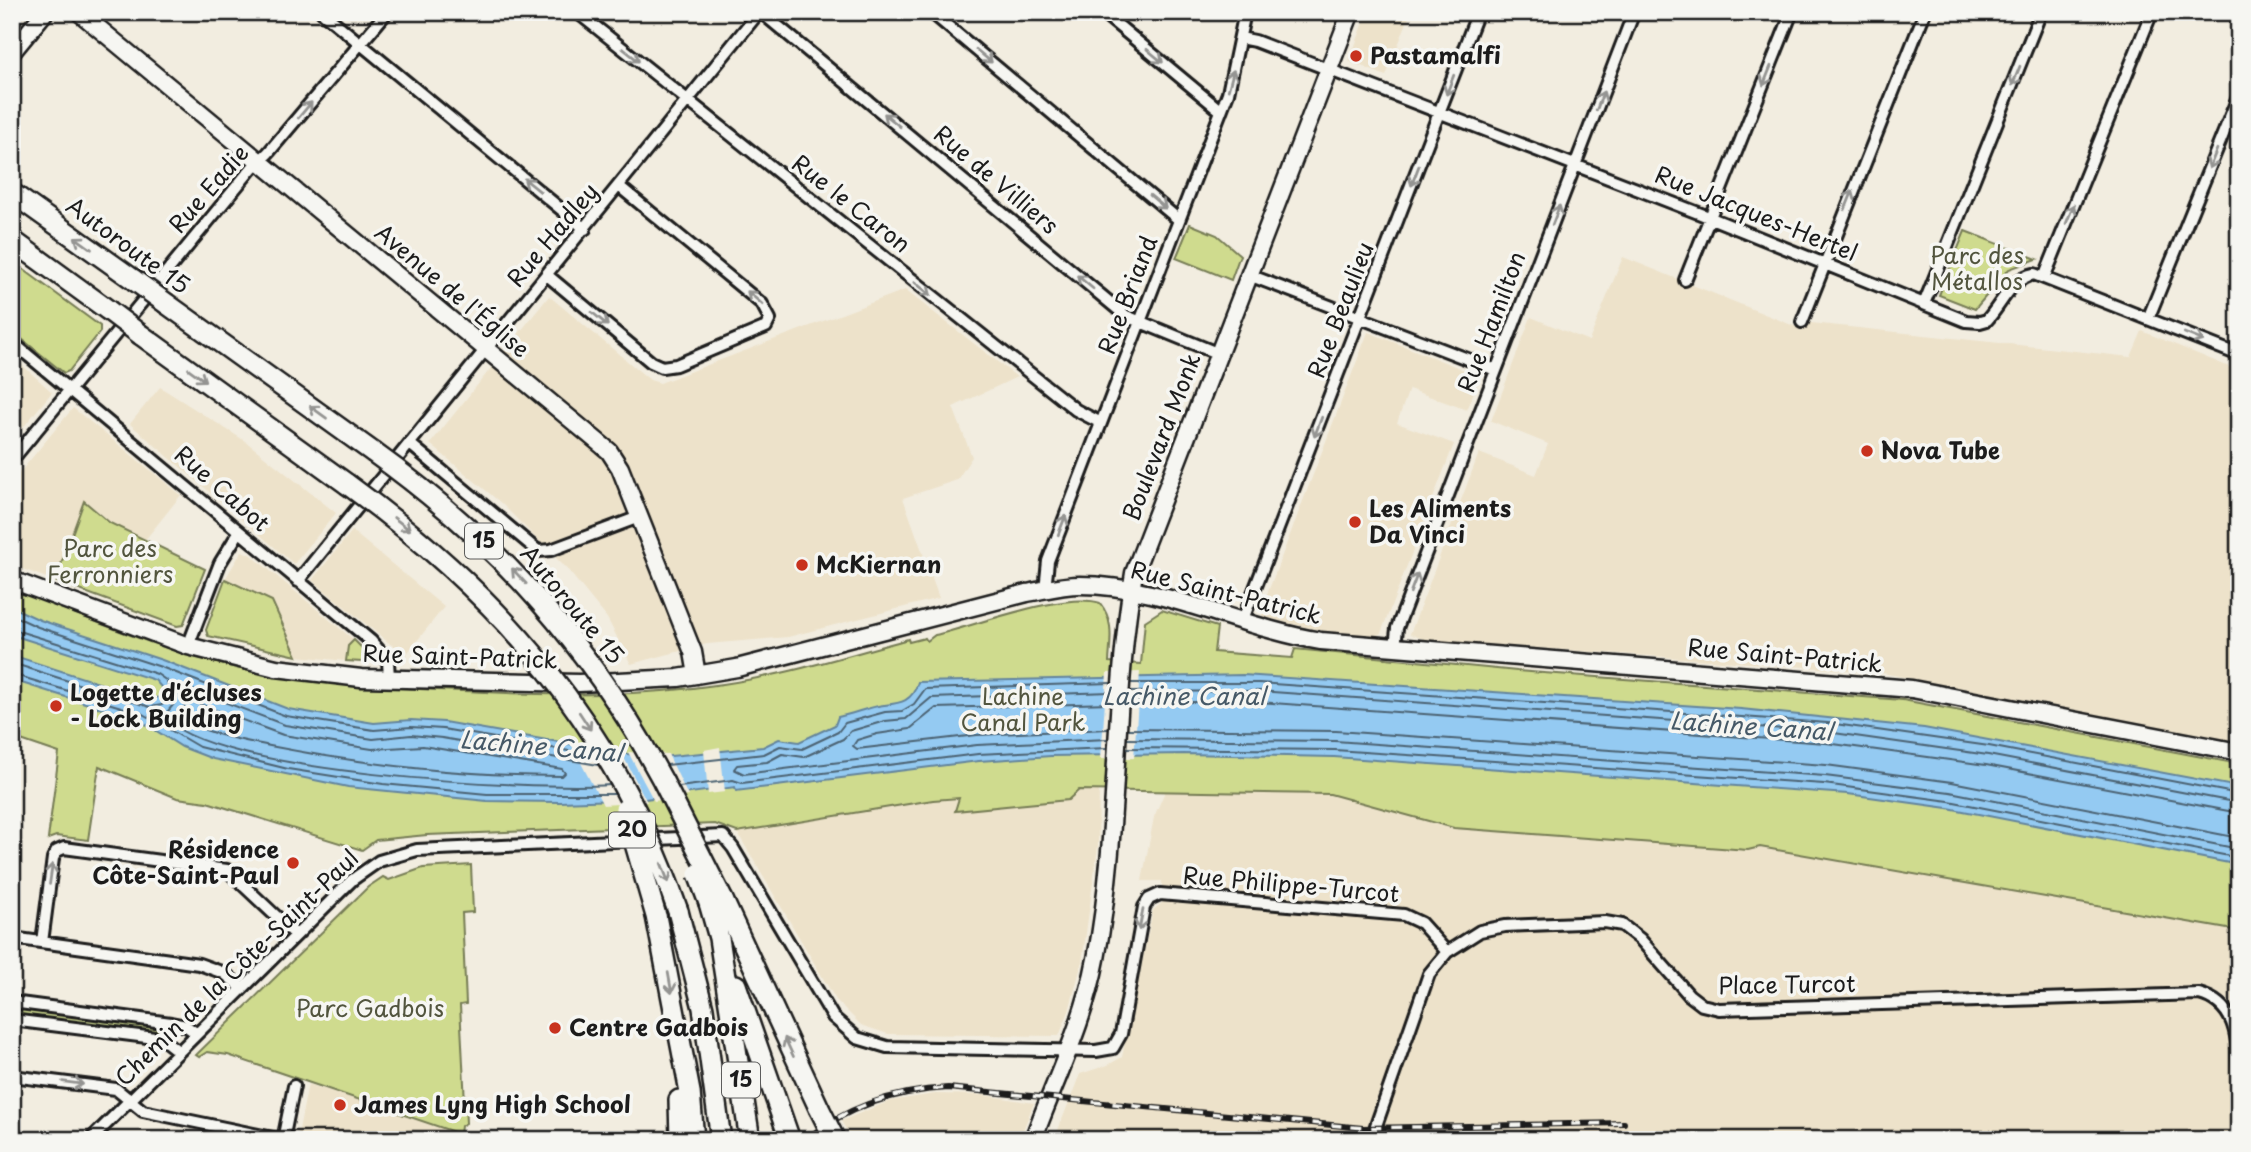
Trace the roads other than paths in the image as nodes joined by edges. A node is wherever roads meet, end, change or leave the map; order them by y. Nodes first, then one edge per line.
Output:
1 (45, 12) edge
2 (79, 12) edge
3 (322, 12) edge
4 (387, 12) edge
5 (578, 12) edge
6 (760, 12) edge
7 (931, 12) edge
8 (1102, 12) edge
9 (1245, 12) edge
10 (1351, 12) edge
11 (1478, 12) edge
12 (1634, 12) edge
13 (1792, 12) edge
14 (1925, 12) edge
15 (2041, 12) edge
16 (2151, 12) edge
17 (1240, 38) junction
18 (360, 44) junction
19 (12, 51) edge
20 (1329, 70) junction
21 (2239, 95) edge
22 (687, 100) junction
23 (1221, 110) junction
24 (1440, 113) junction
25 (260, 161) junction
26 (1575, 165) junction
27 (620, 187) junction
28 (12, 193) edge
29 (1710, 217) junction
30 (1179, 220) junction
31 (584, 229) junction
32 (12, 240) edge
33 (1824, 263) junction
34 (547, 275) junction
35 (1249, 275) junction
36 (2045, 278) junction
37 (1685, 280) dead end
38 (1924, 304) junction
39 (1360, 317) junction
40 (2148, 319) junction
41 (1802, 321) dead end
42 (1139, 322) junction
43 (12, 342) edge
44 (487, 349) junction
45 (1219, 354) junction
46 (2239, 355) edge
47 (1496, 370) junction
48 (70, 389) junction
49 (1101, 423) junction
50 (410, 444) junction
51 (12, 460) edge
52 (639, 517) junction
53 (239, 532) junction
54 (12, 580) edge
55 (298, 581) junction
56 (1045, 590) junction
57 (1131, 591) junction
58 (1242, 622) junction
59 (188, 646) junction
60 (1395, 648) junction
61 (697, 675) junction
62 (389, 678) junction
63 (600, 746) junction
64 (2239, 752) edge
65 (716, 901) junction
66 (296, 935) junction
67 (12, 938) edge
68 (719, 938) junction
69 (42, 942) junction
70 (1447, 952) junction
71 (242, 988) junction
72 (12, 1002) edge
73 (12, 1020) edge
74 (677, 1021) junction
75 (196, 1033) junction
76 (1070, 1050) junction
77 (178, 1051) junction
78 (2239, 1066) edge
79 (12, 1076) edge
80 (294, 1086) dead end
81 (129, 1100) junction
82 (788, 1135) edge
83 (90, 1140) edge
84 (283, 1140) edge
85 (680, 1140) edge
86 (694, 1140) edge
87 (722, 1140) edge
88 (750, 1140) edge
89 (835, 1140) edge
90 (1033, 1140) edge
91 (1371, 1140) edge

1 - 19 main road
2 - 25 main road, Avenue de l'Église
3 - 18 street
4 - 18 street, Rue Eadie
5 -> 22 street, Rue le Caron
6 - 22 street, Rue Hadley
42 -> 6 street, Rue de Villiers
7 -> 30 street
8 -> 23 street
9 - 17 street, Rue Briand
10 - 20 main road, Boulevard Monk
11 -> 24 street, Rue Beaulieu
26 -> 12 street, Rue Hamilton
13 -> 29 street
33 -> 14 street
15 -> 38 street
36 -> 16 street
17 - 20 street, Rue Jacques-Hertel
23 -> 17 street, Rue Briand
25 -> 18 street, Rue Eadie
31 -> 18 street
20 - 24 street, Rue Jacques-Hertel
20 - 35 main road, Boulevard Monk
21 -> 40 street
22 - 27 street, Rue Hadley
22 -> 49 street, Rue le Caron
23 - 30 street, Rue Briand
24 - 26 street, Rue Jacques-Hertel
24 -> 39 street, Rue Beaulieu
25 - 44 main road, Avenue de l'Église
25 - 48 street, Rue Eadie
26 - 29 street, Rue Jacques-Hertel
47 -> 26 street, Rue Hamilton
27 - 31 street, Rue Hadley
34 -> 27 street
65 -> 28 highway, Autoroute 15 / 15, bridge
29 - 33 street, Rue Jacques-Hertel
29 - 37 street
30 - 42 street, Rue Briand
31 - 34 street, Rue Hadley
32 -> 63 highway, 15, bridge
33 - 38 street, Rue Jacques-Hertel
33 - 41 street
34 - 44 street, Rue Hadley
35 - 39 street
35 - 45 main road, Boulevard Monk
36 - 38 street, Rue Jacques-Hertel
36 - 40 street
39 - 47 street
39 -> 58 street, Rue Beaulieu
40 -> 46 street
42 - 45 street, Rue de Villiers
42 - 49 street, Rue Briand
43 - 48 street, Rue Cabot
44 - 50 street, Rue Hadley
44 - 52 main road, Avenue de l'Église
45 - 57 main road, Boulevard Monk
60 -> 47 street, Rue Hamilton
48 - 51 street, Rue Eadie
48 - 53 street, Rue Cabot
56 -> 49 street, Rue Briand
50 - 52 street
50 - 55 street, Rue Hadley
52 - 61 main road, Avenue de l'Église
53 - 55 street, Rue Cabot
53 - 59 street
54 - 59 main road, Rue Saint-Patrick
55 - 62 street, Rue Cabot
56 - 57 main road, Rue Saint-Patrick
56 - 61 main road, Rue Saint-Patrick
57 - 58 main road, Rue Saint-Patrick
57 - 76 main road, Boulevard Monk
58 - 60 main road, Rue Saint-Patrick
59 - 62 main road, Rue Saint-Patrick
60 - 64 main road, Rue Saint-Patrick
61 - 62 main road, Rue Saint-Patrick
63 -> 74 highway, 20, bridge
63 -> 87 highway, 15, bridge
65 - 68 highway, 15
89 -> 65 highway, bridge
69 -> 66 street
66 - 71 street, Chemin de la Côte-Saint-Paul
66 - 76 street, Chemin de la Côte-Saint-Paul
67 - 69 street
68 - 82 highway
68 - 88 highway, 15
69 - 71 street
70 -> 76 street, Rue Philippe-Turcot
70 - 78 street, Place Turcot
70 - 91 street, Place Turcot
71 - 75 street, Chemin de la Côte-Saint-Paul
72 - 75 street
73 - 77 street
74 - 85 highway
74 - 86 highway, 20
75 - 77 street, Chemin de la Côte-Saint-Paul
76 - 90 main road, Boulevard Monk
77 - 81 street, Chemin de la Côte-Saint-Paul
79 -> 81 street
80 - 84 street
81 - 83 street, Chemin de la Côte-Saint-Paul
81 - 84 street

